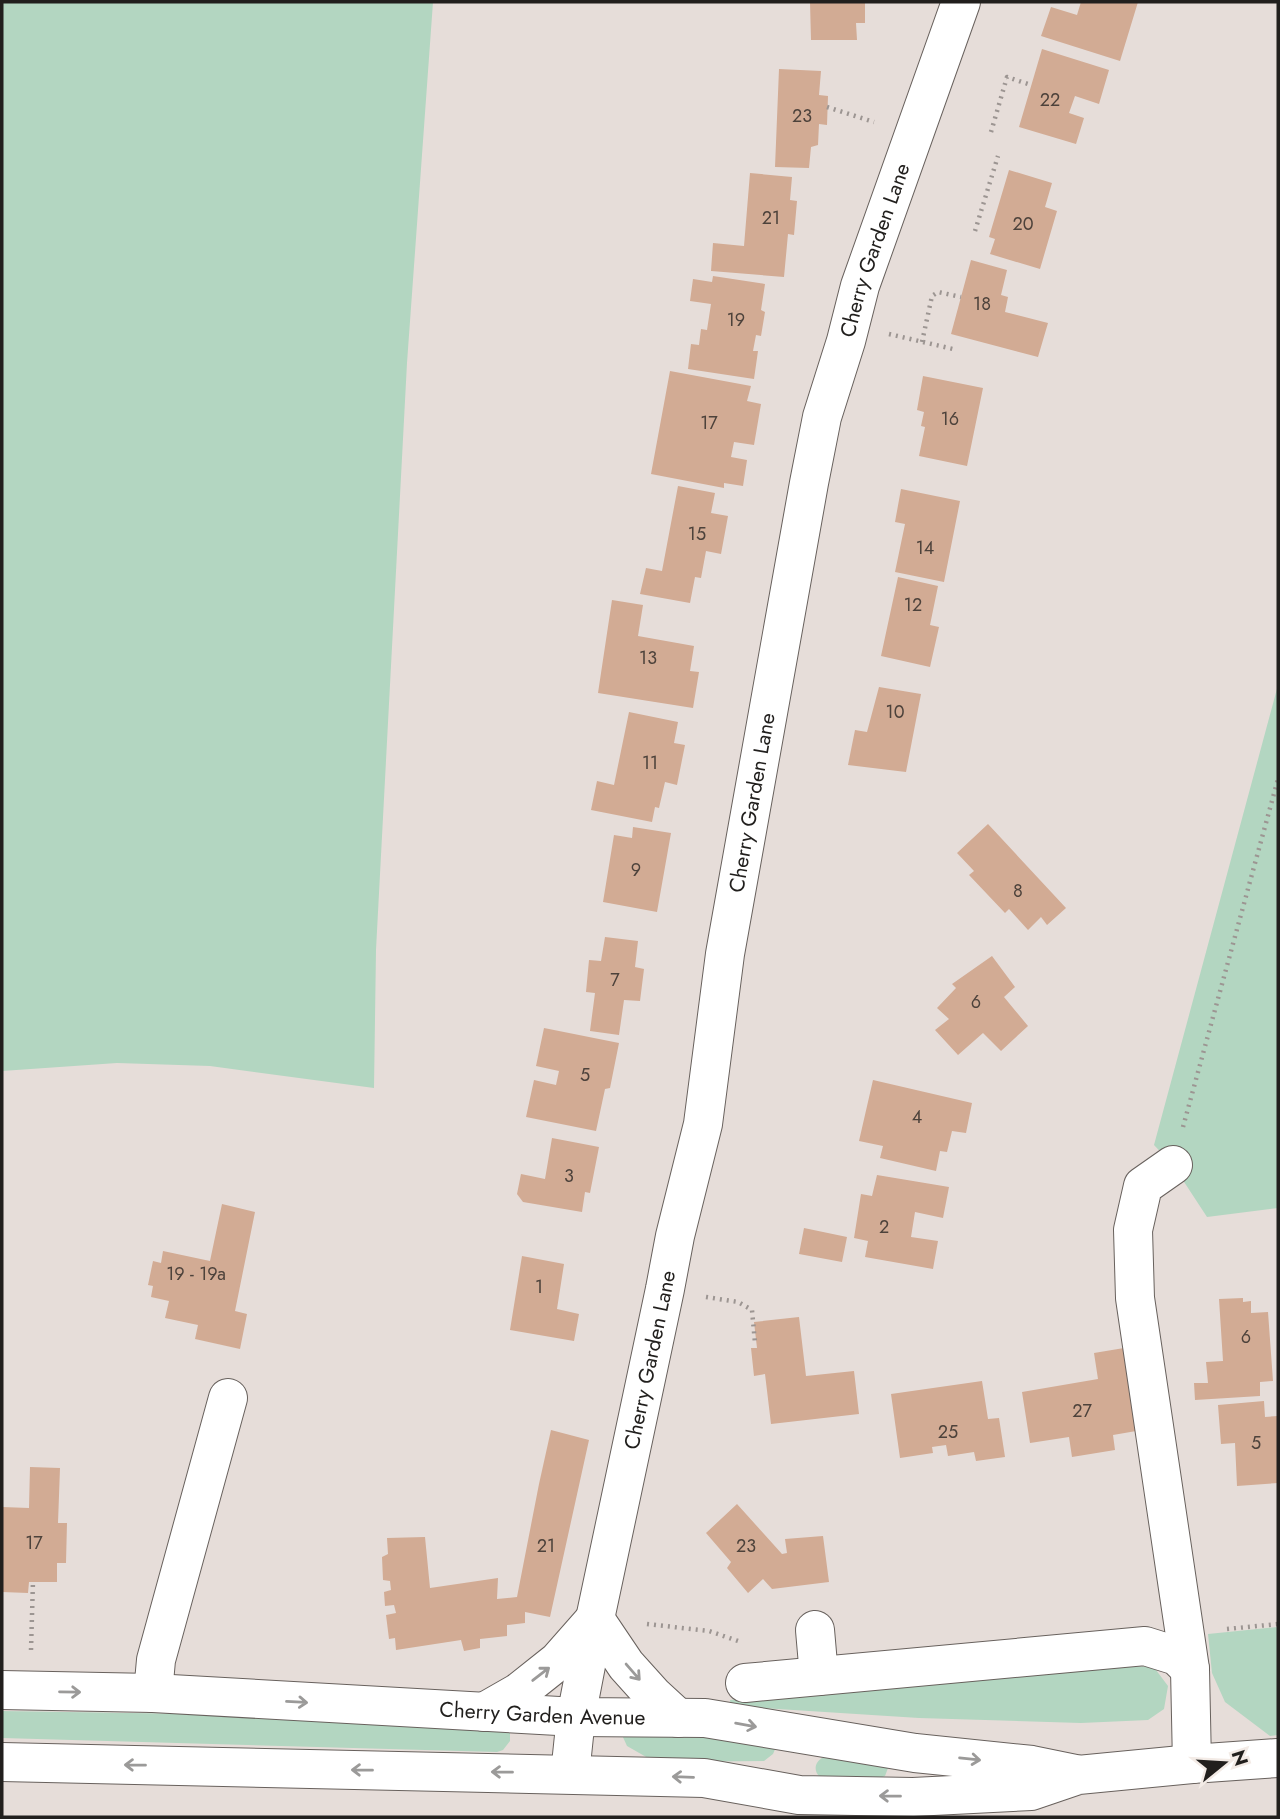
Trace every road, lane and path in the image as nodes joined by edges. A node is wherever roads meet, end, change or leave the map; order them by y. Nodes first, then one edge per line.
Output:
1 (961, 2) edge
2 (1031, 85) dead end
3 (827, 107) dead end
4 (879, 124) dead end
5 (991, 132) dead end
6 (998, 156) dead end
7 (975, 231) dead end
8 (961, 297) dead end
9 (851, 322) junction
10 (922, 342) junction
11 (953, 349) dead end
12 (1278, 779) edge
13 (1173, 1165) joint
14 (695, 1295) dead end
15 (755, 1343) dead end
16 (228, 1398) dead end
17 (33, 1581) dead end
18 (595, 1619) junction
19 (643, 1623) dead end
20 (815, 1630) dead end
21 (709, 1631) dead end
22 (31, 1658) dead end
23 (1190, 1669) junction
24 (819, 1676) junction
25 (745, 1683) dead end
26 (2, 1690) edge
27 (153, 1693) junction
28 (484, 1712) junction
29 (576, 1717) junction
30 (678, 1718) junction
31 (1278, 1758) edge
32 (2, 1762) edge
33 (1192, 1764) junction
34 (570, 1774) junction
35 (1078, 1775) junction

1 - 9 main road, Cherry Garden Lane
2 - 5 path
3 - 4 path
6 - 7 path
8 - 10 path
9 - 10 path
9 - 18 main road, Cherry Garden Lane
10 - 11 path
12 - 13 path
13 - 23 main road
14 - 15 path
16 - 27 main road
17 - 22 path
28 -> 18 main road, Cherry Garden Lane
18 - 29 main road, Cherry Garden Lane
18 -> 30 main road
19 - 21 path
20 - 24 main road
23 - 24 main road
23 - 33 main road
24 - 25 main road
26 -> 27 main road, Cherry Garden Avenue
27 -> 28 main road, Cherry Garden Avenue
28 - 29 main road, Cherry Garden Avenue
29 - 30 main road, Cherry Garden Avenue
29 - 34 main road, Cherry Garden Lane
30 -> 35 main road, Cherry Garden Avenue
31 - 33 main road, Cherry Garden Avenue
34 -> 32 main road, Cherry Garden Avenue
33 - 35 main road, Cherry Garden Avenue
35 -> 34 main road, Cherry Garden Avenue

